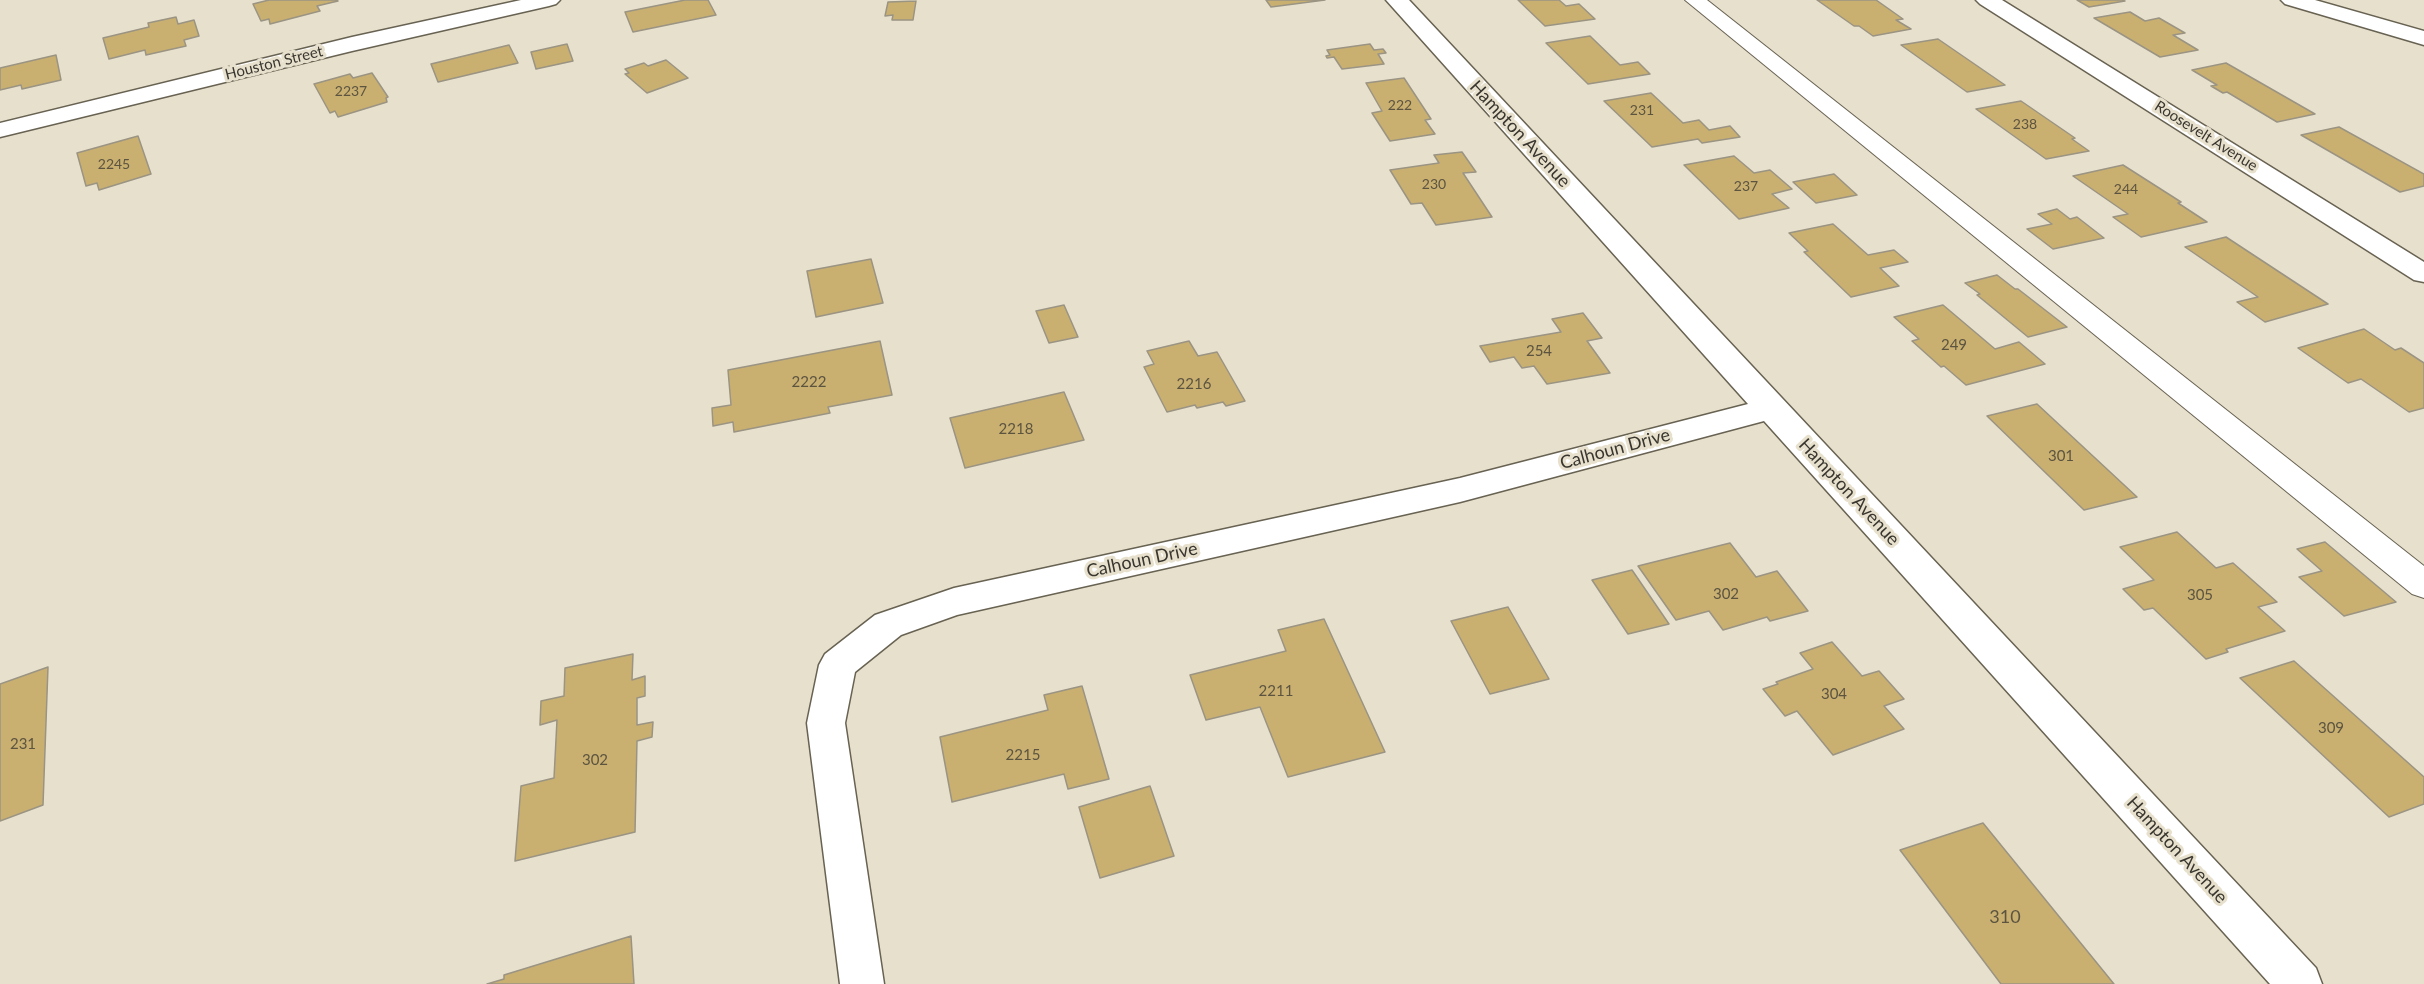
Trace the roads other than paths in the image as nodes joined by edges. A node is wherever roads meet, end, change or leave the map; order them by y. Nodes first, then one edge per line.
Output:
1 (549, 0) edge
2 (1397, 0) edge
3 (1695, 0) edge
4 (1987, 0) edge
5 (2292, 0) edge
6 (2424, 38) edge
7 (0, 130) edge
8 (2424, 274) edge
9 (1772, 408) junction
10 (2424, 585) edge
11 (862, 984) edge
12 (2300, 984) edge

1 - 7 street, Houston Street
2 - 9 street, Hampton Avenue
3 - 10 lane
4 - 8 street, Roosevelt Avenue
5 - 6 street
9 - 11 street, Calhoun Drive
9 - 12 street, Hampton Avenue

